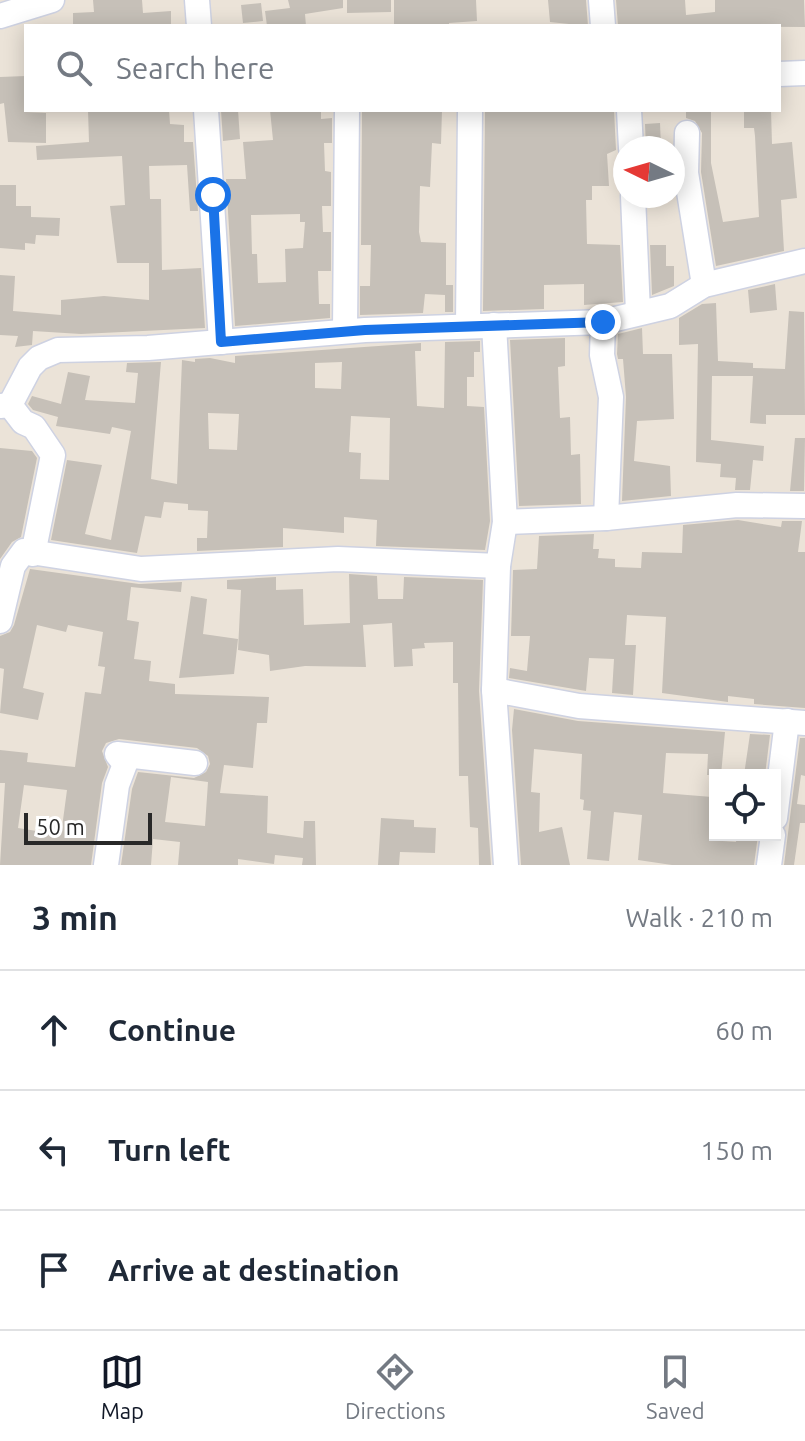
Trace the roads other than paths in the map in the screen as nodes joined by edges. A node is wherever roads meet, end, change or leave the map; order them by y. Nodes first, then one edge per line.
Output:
1 (52, 0) edge
2 (197, 0) edge
3 (601, 0) edge
4 (0, 16) edge
5 (199, 24) edge
6 (603, 24) edge
7 (805, 73) edge
8 (781, 74) edge
9 (206, 112) edge
10 (347, 112) edge
11 (470, 112) edge
12 (629, 112) edge
13 (687, 133) dead end
14 (630, 136) edge
15 (634, 208) edge
16 (805, 261) edge
17 (704, 285) junction
18 (638, 312) junction
19 (603, 322) junction
20 (494, 325) junction
21 (468, 326) junction
22 (345, 331) junction
23 (221, 342) junction
24 (5, 405) edge
25 (805, 506) edge
26 (606, 518) junction
27 (505, 522) junction
28 (33, 554) junction
29 (498, 566) junction
30 (0, 621) edge
31 (494, 690) junction
32 (796, 722) edge
33 (195, 763) dead end
34 (781, 791) edge
35 (772, 841) edge
36 (106, 865) edge
37 (506, 865) edge
38 (769, 865) edge

1 - 4 street
2 - 5 street
3 - 6 street
7 - 8 street
9 - 23 street
10 - 22 street
11 - 21 street
12 - 14 street
13 - 17 street
15 - 18 street
16 - 17 street
17 - 18 street
18 - 19 street
19 - 20 street
19 - 26 street
20 - 21 street
20 - 27 street
21 - 22 street
22 - 23 street
23 - 24 street
24 - 28 street
25 - 26 street
26 - 27 street
27 - 29 street
28 - 29 street
28 - 30 street
29 - 31 street
31 - 32 street
31 - 37 street
32 - 34 street
33 - 36 street
35 - 38 street

